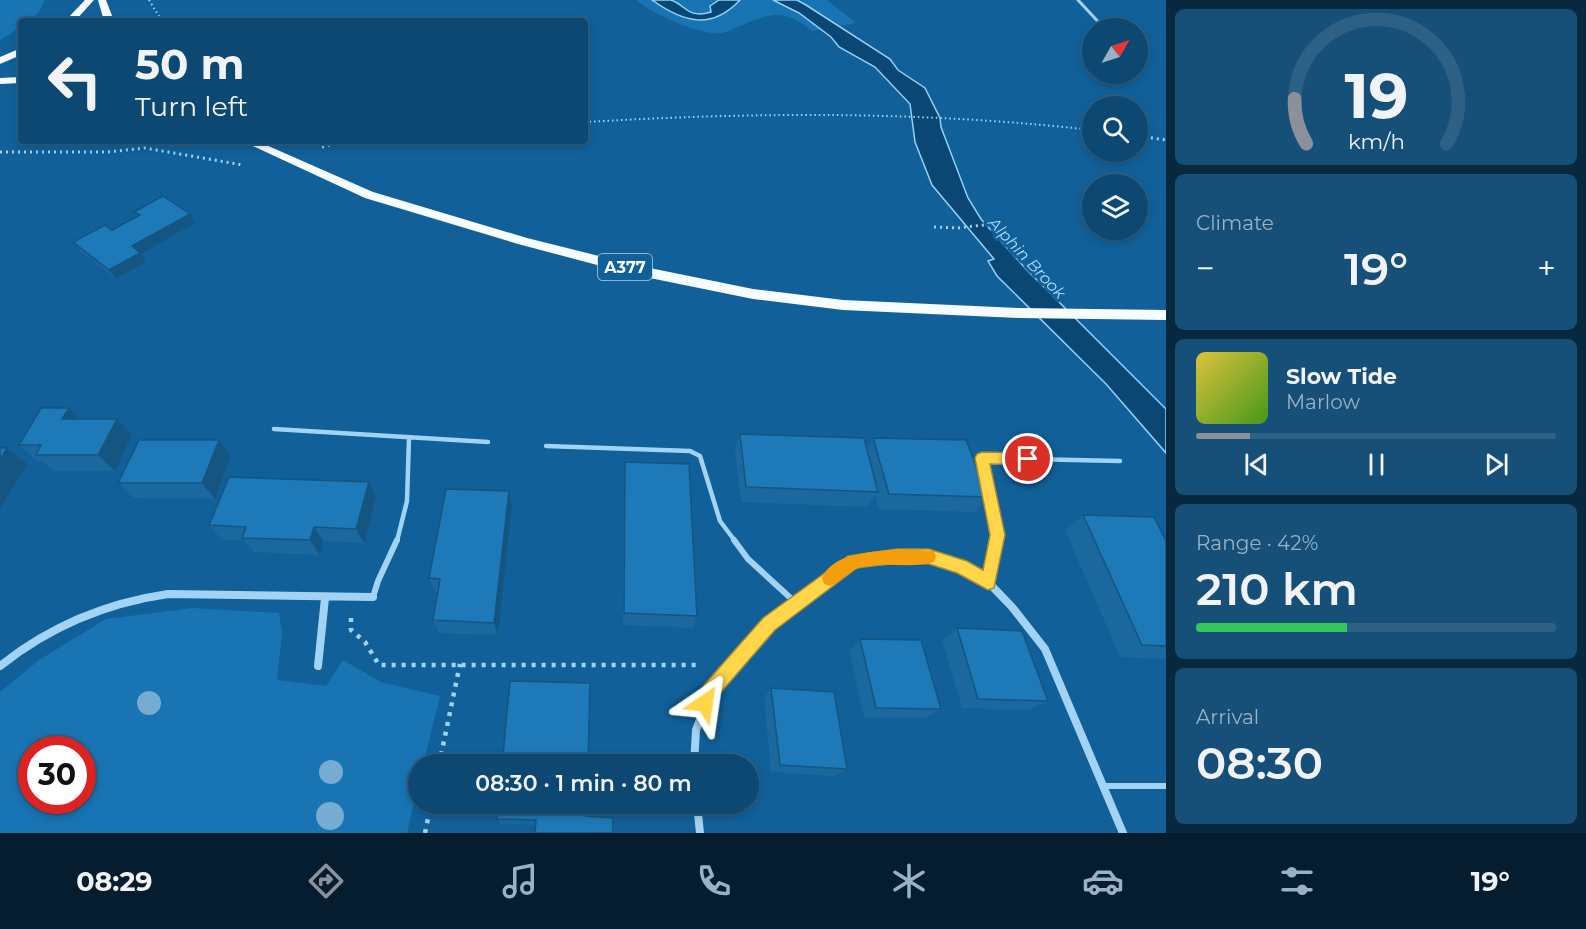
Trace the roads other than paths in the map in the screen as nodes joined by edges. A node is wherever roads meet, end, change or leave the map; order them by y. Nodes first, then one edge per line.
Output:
1 (90, 0) edge
2 (102, 0) edge
3 (1078, 0) edge
4 (73, 18) edge
5 (108, 18) edge
6 (1095, 18) edge
7 (18, 52) edge
8 (0, 61) edge
9 (18, 80) edge
10 (0, 81) edge
11 (255, 144) edge
12 (1166, 315) edge
13 (274, 429) dead end
14 (409, 438) junction
15 (488, 442) dead end
16 (546, 446) dead end
17 (1120, 461) dead end
18 (988, 582) junction
19 (373, 597) joint
20 (325, 598) junction
21 (796, 603) junction
22 (0, 666) edge
23 (318, 666) dead end
24 (695, 754) edge
25 (1103, 786) junction
26 (1166, 786) edge
27 (698, 814) edge
28 (700, 833) edge
29 (1123, 833) edge

1 - 4 highway
2 - 5 highway
3 - 6 lane
7 - 8 highway
9 - 10 highway
11 - 12 highway, A377
13 - 14 lane
14 - 15 lane
14 - 19 lane
16 - 21 lane
17 - 18 lane
18 - 21 street
18 - 25 street
19 - 20 street
20 - 22 street
20 - 23 street
21 - 24 street
25 - 26 lane
25 - 29 street
27 - 28 street

